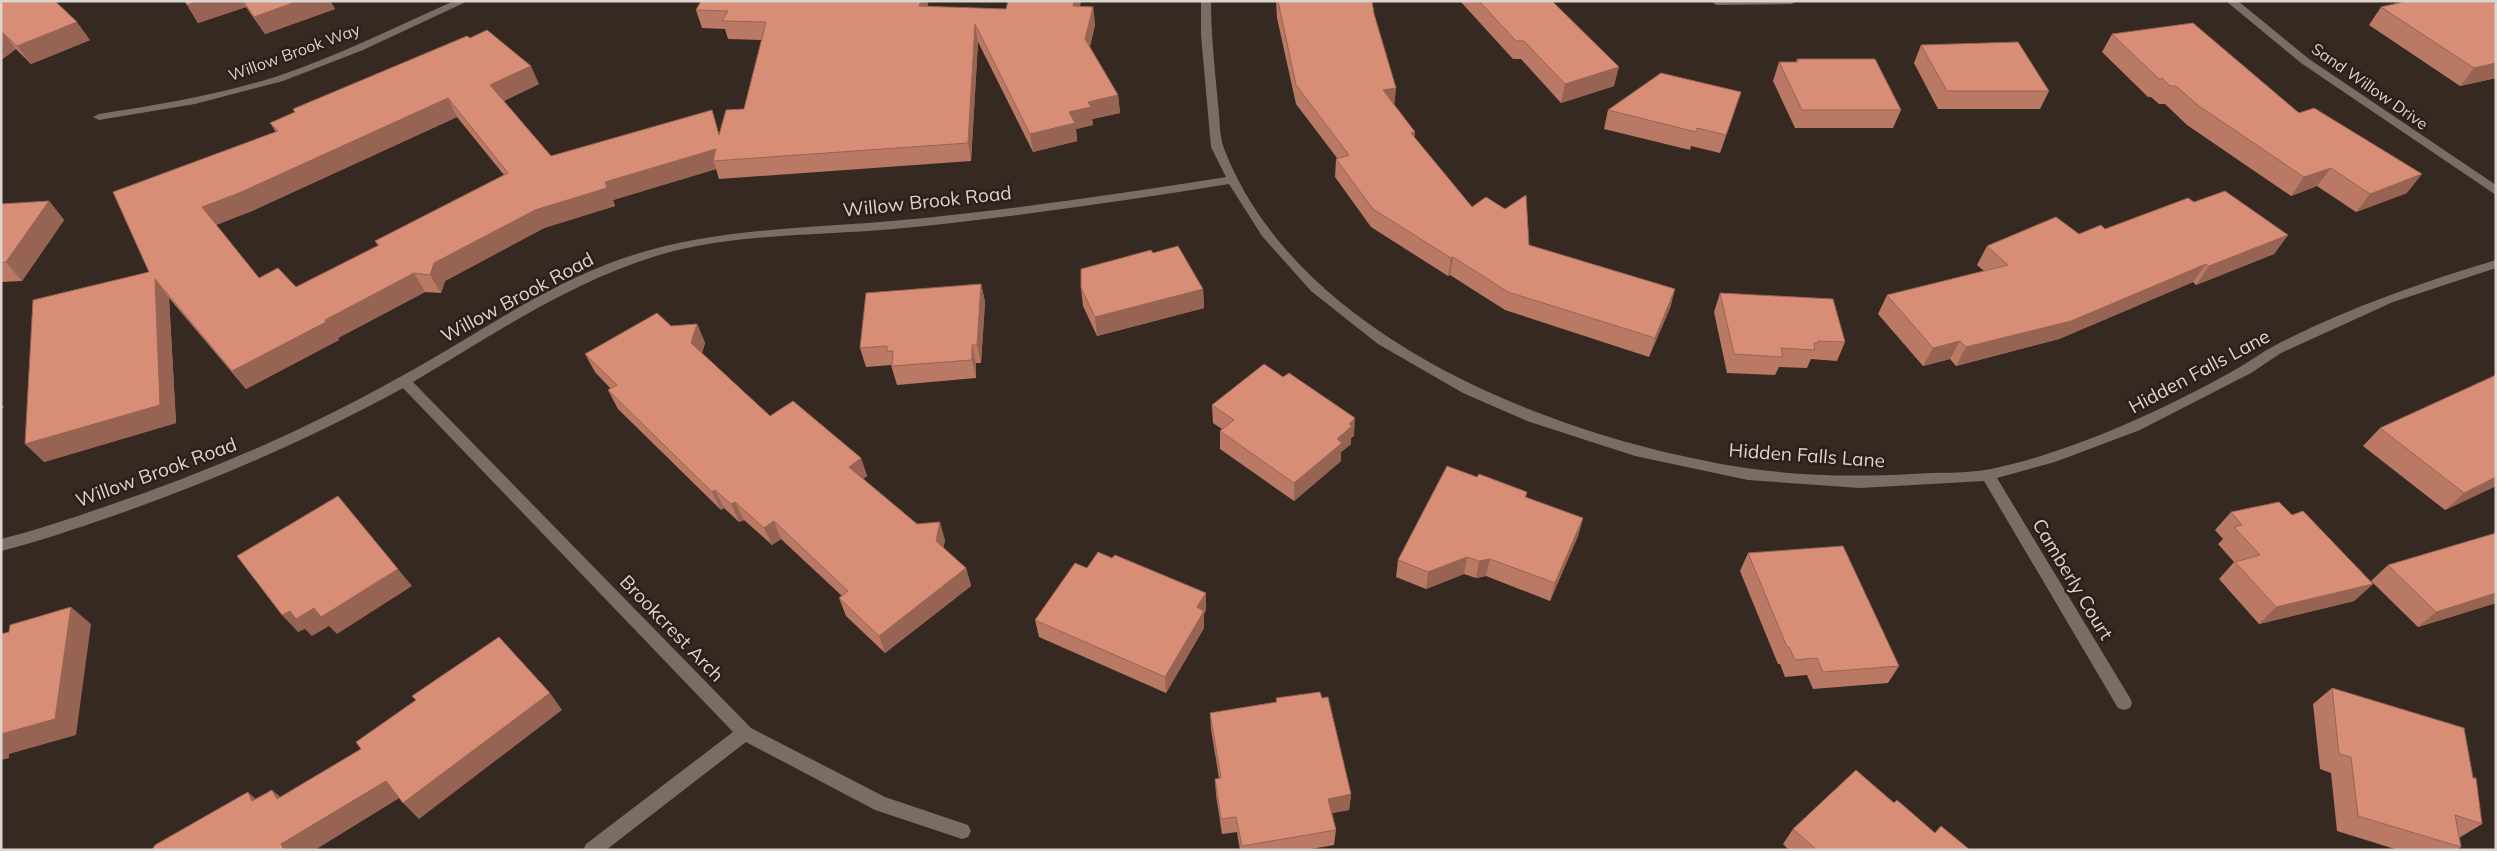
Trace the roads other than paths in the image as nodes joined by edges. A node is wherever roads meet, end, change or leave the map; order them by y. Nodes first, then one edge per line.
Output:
1 (463, 1) edge
2 (1206, 1) edge
3 (1792, 1) edge
4 (2231, 1) edge
5 (1716, 2) edge
6 (99, 118) dead end
7 (1232, 180) junction
8 (2496, 191) edge
9 (2496, 264) edge
10 (404, 381) junction
11 (1988, 475) junction
12 (1, 545) edge
13 (2124, 703) dead end
14 (745, 732) junction
15 (962, 831) dead end
16 (592, 850) edge

1 - 6 street, Willow Brook Way
2 - 7 street, Hidden Falls Lane
3 - 5 street
4 - 8 street, Sand Willow Drive
7 - 10 street, Willow Brook Road
7 - 11 street, Hidden Falls Lane
9 - 11 street, Hidden Falls Lane
10 - 12 street, Willow Brook Road
10 - 14 street, Brookcrest Arch
11 - 13 street, Camberly Court
14 - 15 street, Brookcrest Arch
14 - 16 street

